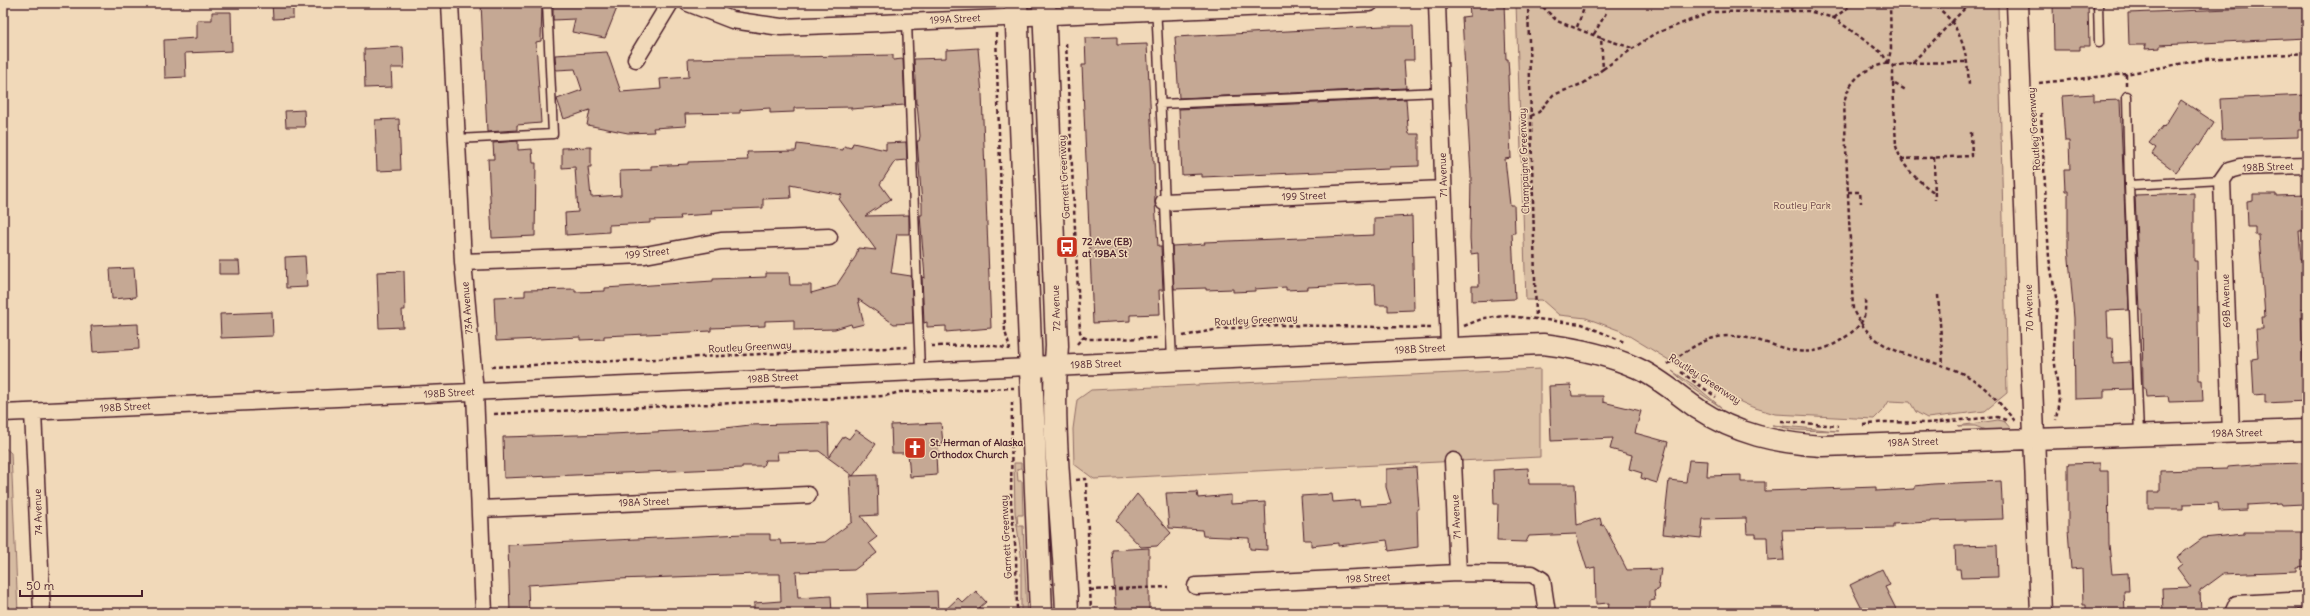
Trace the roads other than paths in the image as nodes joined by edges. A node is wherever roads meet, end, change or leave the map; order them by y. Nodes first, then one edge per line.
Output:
1 (450, 3) edge
2 (547, 3) edge
3 (670, 3) edge
4 (688, 3) edge
5 (1370, 3) edge
6 (1437, 3) edge
7 (2017, 3) edge
8 (2098, 3) edge
9 (1156, 8) edge
10 (1016, 10) edge
11 (1044, 10) edge
12 (907, 22) junction
13 (2099, 43) dead end
14 (636, 59) dead end
15 (1440, 92) junction
16 (2127, 96) dead end
17 (1160, 104) junction
18 (457, 139) junction
19 (2307, 165) edge
20 (2226, 175) junction
21 (2129, 185) junction
22 (1443, 189) junction
23 (1164, 202) junction
24 (829, 237) dead end
25 (463, 262) junction
26 (1543, 344) joint
27 (1448, 348) junction
28 (1172, 361) junction
29 (1030, 366) junction
30 (1056, 366) junction
31 (920, 371) junction
32 (475, 392) junction
33 (33, 412) junction
34 (3, 413) edge
35 (2307, 430) edge
36 (2231, 433) junction
37 (2139, 434) junction
38 (2033, 439) junction
39 (1453, 462) dead end
40 (808, 495) dead end
41 (480, 509) junction
42 (1458, 573) junction
43 (1196, 586) dead end
44 (2307, 600) edge
45 (2235, 608) edge
46 (42, 613) edge
47 (484, 613) edge
48 (1041, 613) edge
49 (1067, 613) edge
50 (1547, 613) edge
51 (2041, 613) edge

1 - 18 street, 73A Avenue
2 - 18 lane
3 - 14 street
4 - 12 street, 199A Street
5 - 9 street, 199A Street
6 - 15 street, 71 Avenue
7 - 38 street, 70 Avenue
8 - 13 lane
9 - 11 street, 199A Street
9 - 17 lane
10 - 11 street, 199A Street
10 - 12 street, 199A Street
10 - 29 main road
11 - 30 main road, 72 Avenue
12 - 31 lane
15 - 17 lane
15 - 22 street, 71 Avenue
16 - 21 lane
17 - 23 lane
18 - 25 street, 73A Avenue
19 - 20 street, 198B Street
20 - 21 lane
20 - 36 street, 69B Avenue
21 - 37 lane
22 - 23 street, 199 Street
22 - 27 street, 71 Avenue
23 - 28 lane
24 - 25 street, 199 Street
25 - 32 street, 73A Avenue
26 - 27 street, 198B Street
26 - 38 street, 198A Street
27 - 28 street, 198B Street
28 - 30 street, 198B Street
29 - 30 street, 198B Street
29 - 31 street, 198B Street
29 - 48 main road
30 - 49 main road, 72 Avenue
31 - 32 street, 198B Street
32 - 33 street, 198B Street
32 - 41 street, 73A Avenue
33 - 34 street, 198B Street
33 - 46 street, 74 Avenue
35 - 36 street, 198A Street
36 - 37 street, 198A Street
37 - 38 street, 198A Street
38 - 51 street, 70 Avenue
39 - 42 street, 71 Avenue
40 - 41 street, 198A Street
41 - 47 street, 73A Avenue
42 - 43 street, 198 Street
42 - 50 street, 198 Street
44 - 45 street

